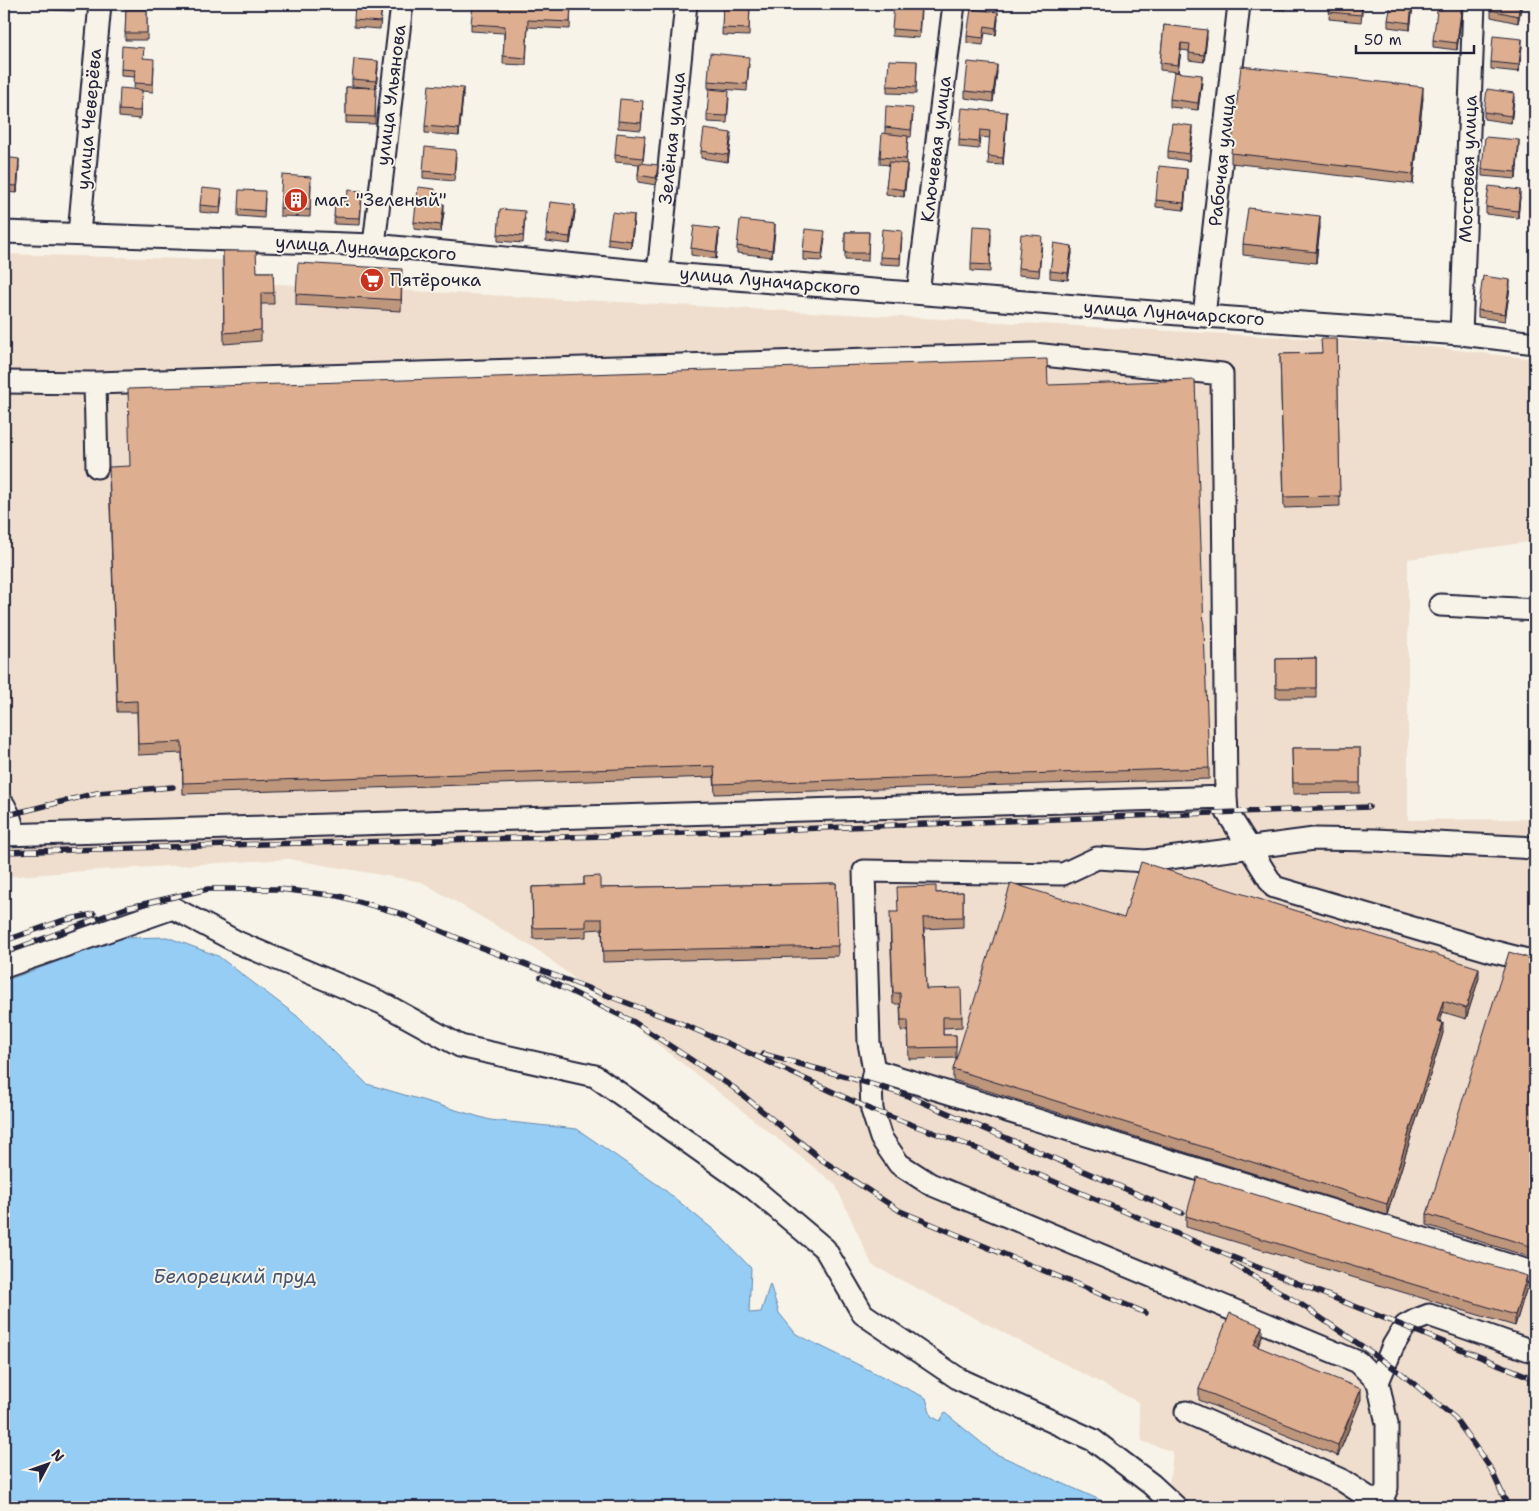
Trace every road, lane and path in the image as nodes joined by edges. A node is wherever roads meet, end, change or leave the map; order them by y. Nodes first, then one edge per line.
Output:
1 (100, 4) edge
2 (402, 4) edge
3 (686, 4) edge
4 (954, 4) edge
5 (1239, 4) edge
6 (1474, 4) edge
7 (4, 232) edge
8 (79, 234) junction
9 (374, 245) junction
10 (658, 272) junction
11 (918, 293) junction
12 (1204, 316) junction
13 (1461, 334) junction
14 (1535, 343) edge
15 (4, 382) edge
16 (95, 383) junction
17 (97, 467) dead end
18 (1440, 605) dead end
19 (1535, 610) edge
20 (1226, 797) junction
21 (4, 805) edge
22 (9, 835) edge
23 (1249, 848) junction
24 (1535, 848) edge
25 (1535, 962) edge
26 (4, 966) edge
27 (874, 1070) junction
28 (1535, 1273) edge
29 (1535, 1352) edge
30 (1378, 1382) junction
31 (1186, 1412) dead end
32 (1382, 1506) edge
33 (1176, 1507) edge

1 - 8 street, улица Чеверёва
2 - 9 street, улица Ульянова
3 - 10 street, Зелёная улица
4 - 11 street, Ключевая улица
5 - 12 street, Рабочая улица
6 - 13 street, Мостовая улица
7 - 8 street, улица Луначарского
8 - 9 street, улица Луначарского
9 - 10 street, улица Луначарского
10 - 11 street, улица Луначарского
11 - 12 street, улица Луначарского
12 - 13 street, улица Луначарского
13 - 14 street, улица Луначарского
15 - 16 street
16 - 17 street
16 - 20 street
18 - 19 street
20 - 22 street
20 - 23 street
21 - 22 street
23 - 24 street
23 - 25 street
23 - 27 street
26 - 33 street
27 - 28 street
27 - 30 street
29 - 30 street
30 - 32 street
31 - 32 street

